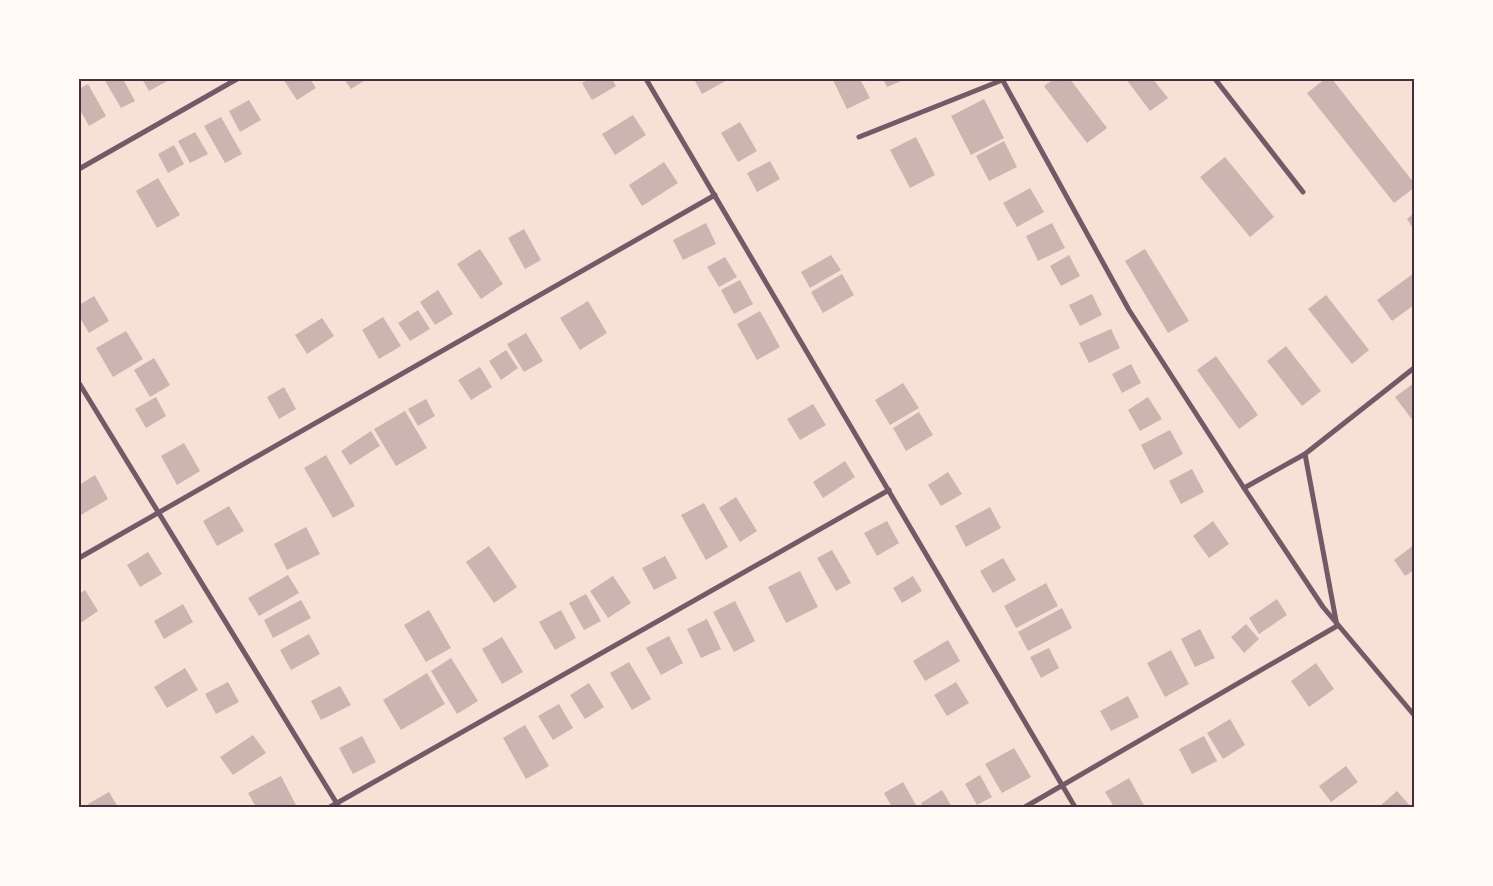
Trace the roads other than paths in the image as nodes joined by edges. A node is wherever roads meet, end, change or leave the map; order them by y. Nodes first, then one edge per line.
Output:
1 (237, 79) edge
2 (646, 79) edge
3 (1003, 79) edge
4 (1215, 79) edge
5 (859, 136) dead end
6 (79, 170) edge
7 (1303, 192) dead end
8 (714, 195) junction
9 (1414, 368) edge
10 (79, 383) edge
11 (1305, 454) junction
12 (1244, 488) junction
13 (889, 490) junction
14 (158, 512) junction
15 (79, 558) edge
16 (1337, 626) junction
17 (1414, 714) edge
18 (1063, 784) junction
19 (338, 805) edge
20 (330, 807) edge
21 (1025, 807) edge
22 (1075, 807) edge

1 - 6 street
2 - 8 street
3 - 5 street
3 - 12 street
4 - 7 street
8 - 13 street
8 - 14 street
9 - 11 street
10 - 14 street
11 - 12 street
11 - 16 street
12 - 16 street
13 - 18 street
13 - 19 street
14 - 15 street
14 - 19 street
16 - 17 street
16 - 18 street
18 - 21 street
18 - 22 street
19 - 20 street

